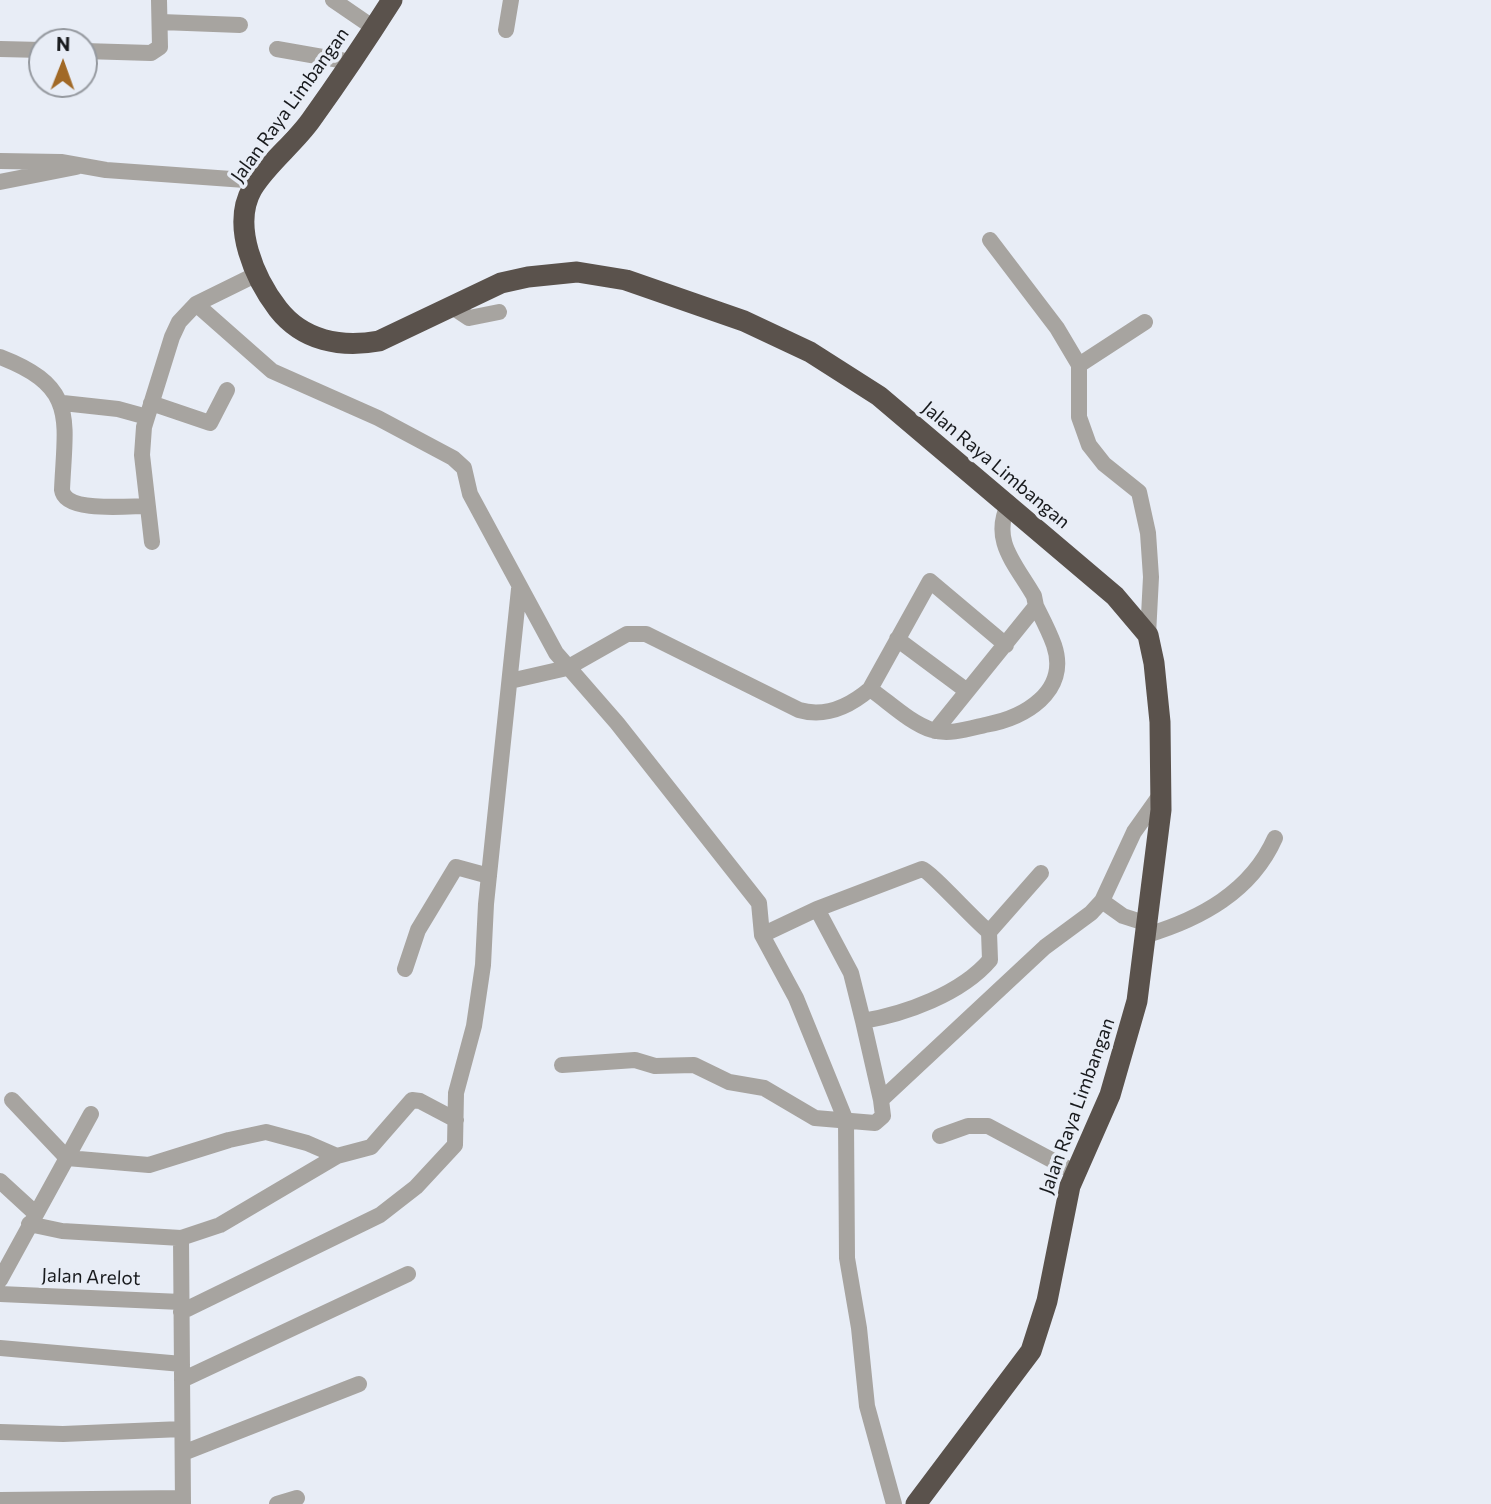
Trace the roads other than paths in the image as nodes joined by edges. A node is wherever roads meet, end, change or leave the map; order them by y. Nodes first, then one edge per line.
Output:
1 (159, 0) edge
2 (333, 0) edge
3 (391, 0) edge
4 (511, 0) edge
5 (161, 22) junction
6 (240, 25) dead end
7 (374, 27) junction
8 (506, 30) dead end
9 (0, 49) edge
10 (277, 49) dead end
11 (28, 50) edge
12 (98, 51) edge
13 (351, 62) junction
14 (0, 161) edge
15 (80, 166) junction
16 (259, 181) junction
17 (0, 182) edge
18 (990, 240) dead end
19 (255, 275) junction
20 (196, 304) junction
21 (451, 306) junction
22 (499, 312) dead end
23 (1145, 322) dead end
24 (0, 357) edge
25 (1079, 365) junction
26 (227, 390) dead end
27 (63, 403) junction
28 (149, 410) junction
29 (1009, 503) junction
30 (147, 506) junction
31 (152, 542) dead end
32 (519, 589) junction
33 (1036, 606) junction
34 (1148, 635) junction
35 (897, 639) junction
36 (1006, 645) junction
37 (567, 668) junction
38 (510, 681) junction
39 (870, 689) junction
40 (967, 691) junction
41 (935, 731) junction
42 (1161, 794) junction
43 (1275, 838) dead end
44 (1041, 873) dead end
45 (489, 876) junction
46 (1102, 901) junction
47 (817, 909) junction
48 (1148, 929) junction
49 (989, 932) junction
50 (762, 935) junction
51 (405, 969) dead end
52 (863, 1021) junction
53 (562, 1065) dead end
54 (12, 1100) dead end
55 (881, 1100) junction
56 (91, 1114) dead end
57 (456, 1120) junction
58 (846, 1121) junction
59 (940, 1136) dead end
60 (337, 1156) junction
61 (67, 1158) junction
62 (1076, 1172) junction
63 (0, 1181) edge
64 (32, 1218) junction
65 (181, 1238) junction
66 (408, 1274) dead end
67 (0, 1280) edge
68 (0, 1294) edge
69 (181, 1307) junction
70 (0, 1348) edge
71 (182, 1372) junction
72 (359, 1384) dead end
73 (182, 1429) junction
74 (0, 1432) edge
75 (183, 1453) junction
76 (298, 1498) dead end
77 (0, 1500) edge
78 (183, 1501) edge
79 (277, 1504) edge
80 (894, 1504) edge
81 (916, 1504) edge

1 - 5 street
2 - 7 street
3 - 7 highway, Jalan Raya Limbangan
4 - 8 street
5 - 6 street
5 - 12 street
7 - 13 highway, Jalan Raya Limbangan
9 - 11 street
10 - 13 street
13 - 16 highway, Jalan Raya Limbangan
14 - 15 street
15 - 16 street
15 - 17 street
16 - 19 highway, Jalan Raya Limbangan
18 - 25 street
19 - 20 street
19 - 21 highway, Jalan Raya Limbangan
20 - 28 street
20 - 32 street
21 - 22 street
21 - 29 highway, Jalan Raya Limbangan
23 - 25 street
24 - 27 street
25 - 34 street
26 - 28 street
27 - 28 street
27 - 30 street
28 - 30 street
29 - 33 street
29 - 34 highway, Jalan Raya Limbangan
30 - 31 street
32 - 37 street
32 - 38 street
33 - 36 street
33 - 41 street
34 - 42 highway, Jalan Raya Limbangan
35 - 36 street
35 - 39 street
35 - 40 street
36 - 40 street
37 - 38 street
37 - 39 street
37 - 50 street
38 - 45 street
39 - 41 street
40 - 41 street
42 - 46 street
42 - 48 highway, Jalan Raya Limbangan
43 - 48 street
44 - 49 street
45 - 51 street
45 - 57 street
46 - 48 street
46 - 55 street
47 - 49 street
47 - 50 street
47 - 52 street
48 - 62 highway, Jalan Raya Limbangan
49 - 52 street
50 - 58 street
52 - 55 street
53 - 58 street
54 - 61 street
55 - 58 street
56 - 61 street
57 - 60 street
57 - 69 street
58 - 80 street
59 - 62 street
60 - 61 street
60 - 65 street
61 - 64 street
62 - 81 highway, Jalan Raya Limbangan
63 - 64 street
64 - 65 street
64 - 67 street
65 - 69 street
66 - 71 street
68 - 69 street, Jalan Arelot
69 - 71 street
70 - 71 street
71 - 73 street
72 - 75 street
73 - 74 street
73 - 75 street
75 - 78 street
76 - 79 street
77 - 78 street

